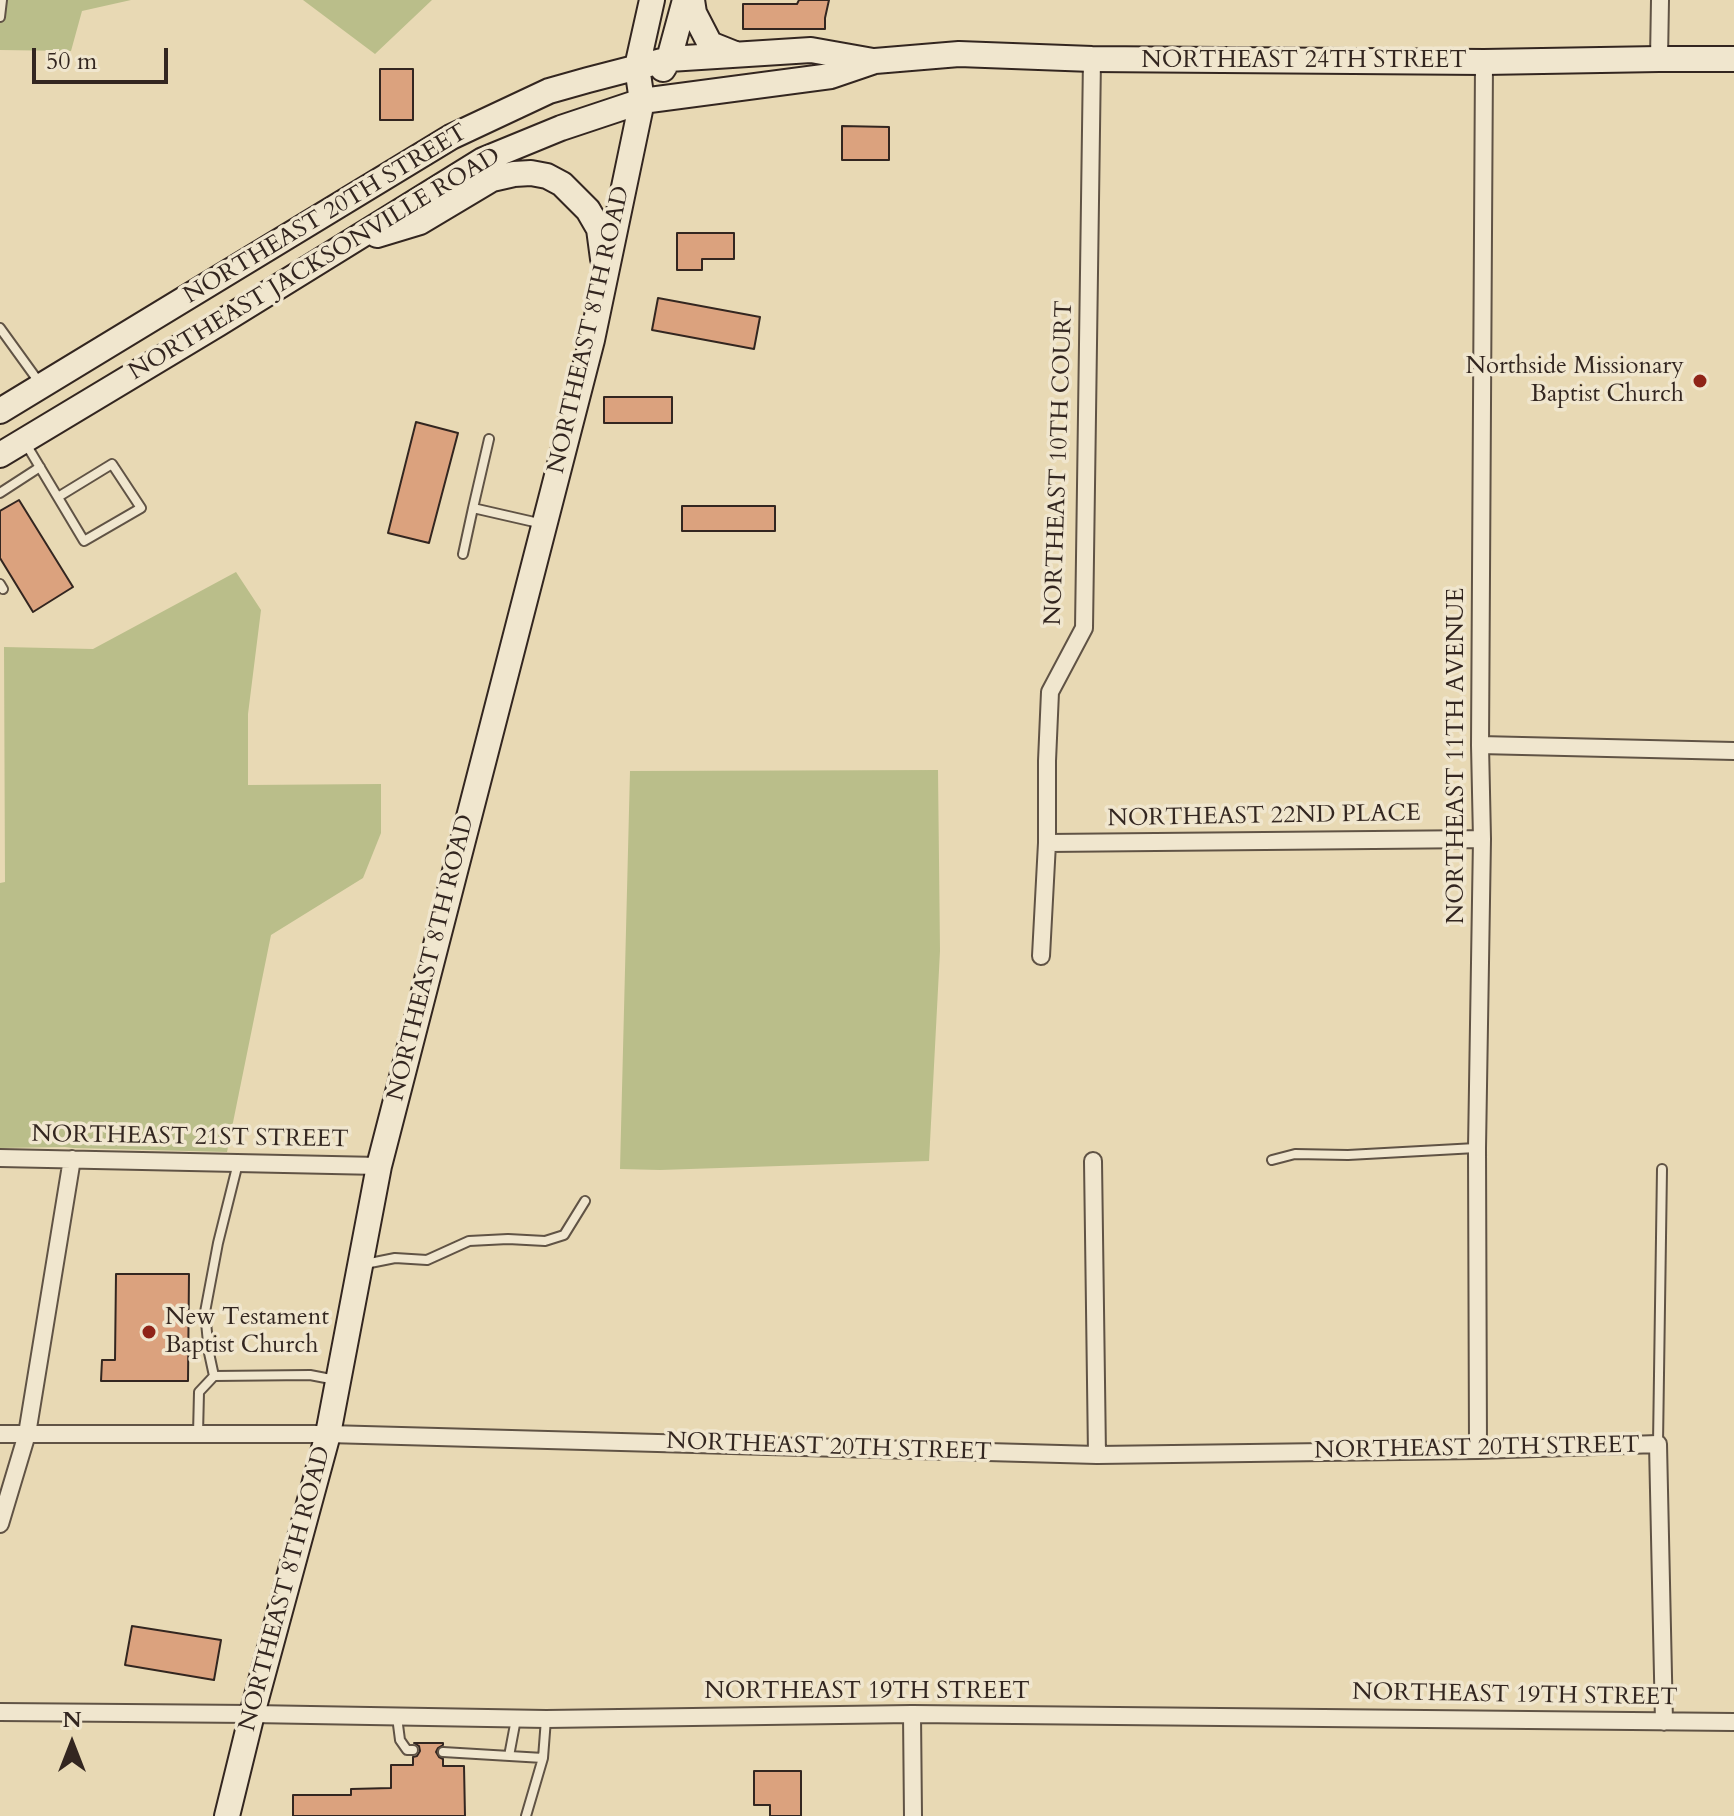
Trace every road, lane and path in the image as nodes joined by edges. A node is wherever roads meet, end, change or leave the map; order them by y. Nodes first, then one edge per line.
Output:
1 (2, 0) edge
2 (652, 0) edge
3 (685, 0) edge
4 (692, 0) edge
5 (1660, 0) edge
6 (0, 17) edge
7 (735, 54) junction
8 (669, 59) junction
9 (1092, 59) junction
10 (1659, 59) junction
11 (1734, 59) edge
12 (875, 61) junction
13 (1484, 62) junction
14 (637, 67) junction
15 (642, 101) junction
16 (344, 245) junction
17 (604, 287) junction
18 (0, 328) edge
19 (42, 386) junction
20 (0, 411) edge
21 (62, 418) junction
22 (489, 439) dead end
23 (24, 440) junction
24 (0, 455) edge
25 (40, 467) junction
26 (0, 493) edge
27 (58, 497) junction
28 (473, 508) junction
29 (544, 524) junction
30 (463, 554) dead end
31 (1480, 745) junction
32 (1734, 751) edge
33 (1482, 839) junction
34 (1047, 843) junction
35 (1041, 956) dead end
36 (1477, 1148) junction
37 (0, 1158) edge
38 (72, 1159) junction
39 (1272, 1160) dead end
40 (1093, 1161) dead end
41 (238, 1163) junction
42 (379, 1166) junction
43 (1662, 1169) dead end
44 (585, 1201) dead end
45 (360, 1265) junction
46 (214, 1376) junction
47 (338, 1381) junction
48 (27, 1434) junction
49 (198, 1434) junction
50 (328, 1434) junction
51 (0, 1435) edge
52 (1658, 1444) junction
53 (1478, 1450) junction
54 (1097, 1455) junction
55 (0, 1524) edge
56 (0, 1712) edge
57 (252, 1714) junction
58 (912, 1714) junction
59 (397, 1716) junction
60 (516, 1718) junction
61 (546, 1719) junction
62 (1664, 1722) junction
63 (1734, 1722) edge
64 (413, 1750) dead end
65 (443, 1752) dead end
66 (509, 1756) junction
67 (543, 1758) junction
68 (227, 1816) edge
69 (526, 1816) edge
70 (913, 1816) edge

1 - 6 lane
2 - 14 main road
3 - 8 main road
4 - 7 main road
5 - 10 street
7 - 8 main road, NORTHEAST 24TH STREET
7 - 12 main road, NORTHEAST 24TH STREET
8 - 14 main road, NORTHEAST 20TH STREET
8 - 15 main road, NORTHEAST 8TH ROAD
9 - 12 main road, NORTHEAST 24TH STREET
9 - 13 main road, NORTHEAST 24TH STREET
9 - 34 street, NORTHEAST 10TH COURT
10 - 11 main road, NORTHEAST 24TH STREET
10 - 13 main road, NORTHEAST 24TH STREET
12 - 15 main road, NORTHEAST 24TH STREET
13 - 31 street, NORTHEAST 11TH AVENUE
14 - 15 main road, NORTHEAST 8TH ROAD
14 - 19 main road, NORTHEAST 20TH STREET
15 - 16 main road, NORTHEAST JACKSONVILLE ROAD
15 - 17 main road, NORTHEAST 8TH ROAD
16 - 17 main road
16 - 21 main road, NORTHEAST JACKSONVILLE ROAD
17 - 29 main road, NORTHEAST 8TH ROAD
18 - 19 lane
19 - 20 main road, NORTHEAST 20TH STREET
19 - 21 main road
21 - 23 main road, NORTHEAST JACKSONVILLE ROAD
22 - 28 lane
23 - 24 main road, NORTHEAST JACKSONVILLE ROAD
23 - 25 lane
25 - 26 lane
25 - 27 lane
27 - 27 lane
28 - 29 lane
28 - 30 lane
29 - 42 main road, NORTHEAST 8TH ROAD
31 - 32 street
31 - 33 street, NORTHEAST 11TH AVENUE
33 - 34 street, NORTHEAST 22ND PLACE
33 - 36 street, NORTHEAST 11TH AVENUE
34 - 35 street, NORTHEAST 10TH COURT
36 - 39 lane
36 - 53 street, NORTHEAST 11TH AVENUE
37 - 38 street, NORTHEAST 21ST STREET
38 - 41 street, NORTHEAST 21ST STREET
38 - 48 street
40 - 54 street
41 - 42 street, NORTHEAST 21ST STREET
41 - 46 lane
42 - 45 main road, NORTHEAST 8TH ROAD
43 - 52 lane
44 - 45 lane
45 - 47 main road, NORTHEAST 8TH ROAD
46 - 47 lane
46 - 49 lane
47 - 50 main road, NORTHEAST 8TH ROAD
48 - 49 street, NORTHEAST 20TH STREET
48 - 51 street, NORTHEAST 20TH STREET
48 - 55 street
49 - 50 street, NORTHEAST 20TH STREET
50 - 54 street, NORTHEAST 20TH STREET
50 - 57 main road, NORTHEAST 8TH ROAD
52 - 53 street, NORTHEAST 20TH STREET
52 - 62 street
53 - 54 street, NORTHEAST 20TH STREET
56 - 57 street, NORTHEAST 19TH STREET
57 - 59 street, NORTHEAST 19TH STREET
57 - 68 main road, NORTHEAST 8TH ROAD
58 - 61 street, NORTHEAST 19TH STREET
58 - 62 street, NORTHEAST 19TH STREET
58 - 70 street
59 - 60 street, NORTHEAST 19TH STREET
59 - 64 lane
60 - 61 street, NORTHEAST 19TH STREET
60 - 66 lane
61 - 67 lane
62 - 63 street, NORTHEAST 19TH STREET
65 - 66 lane
66 - 67 lane
67 - 69 lane

